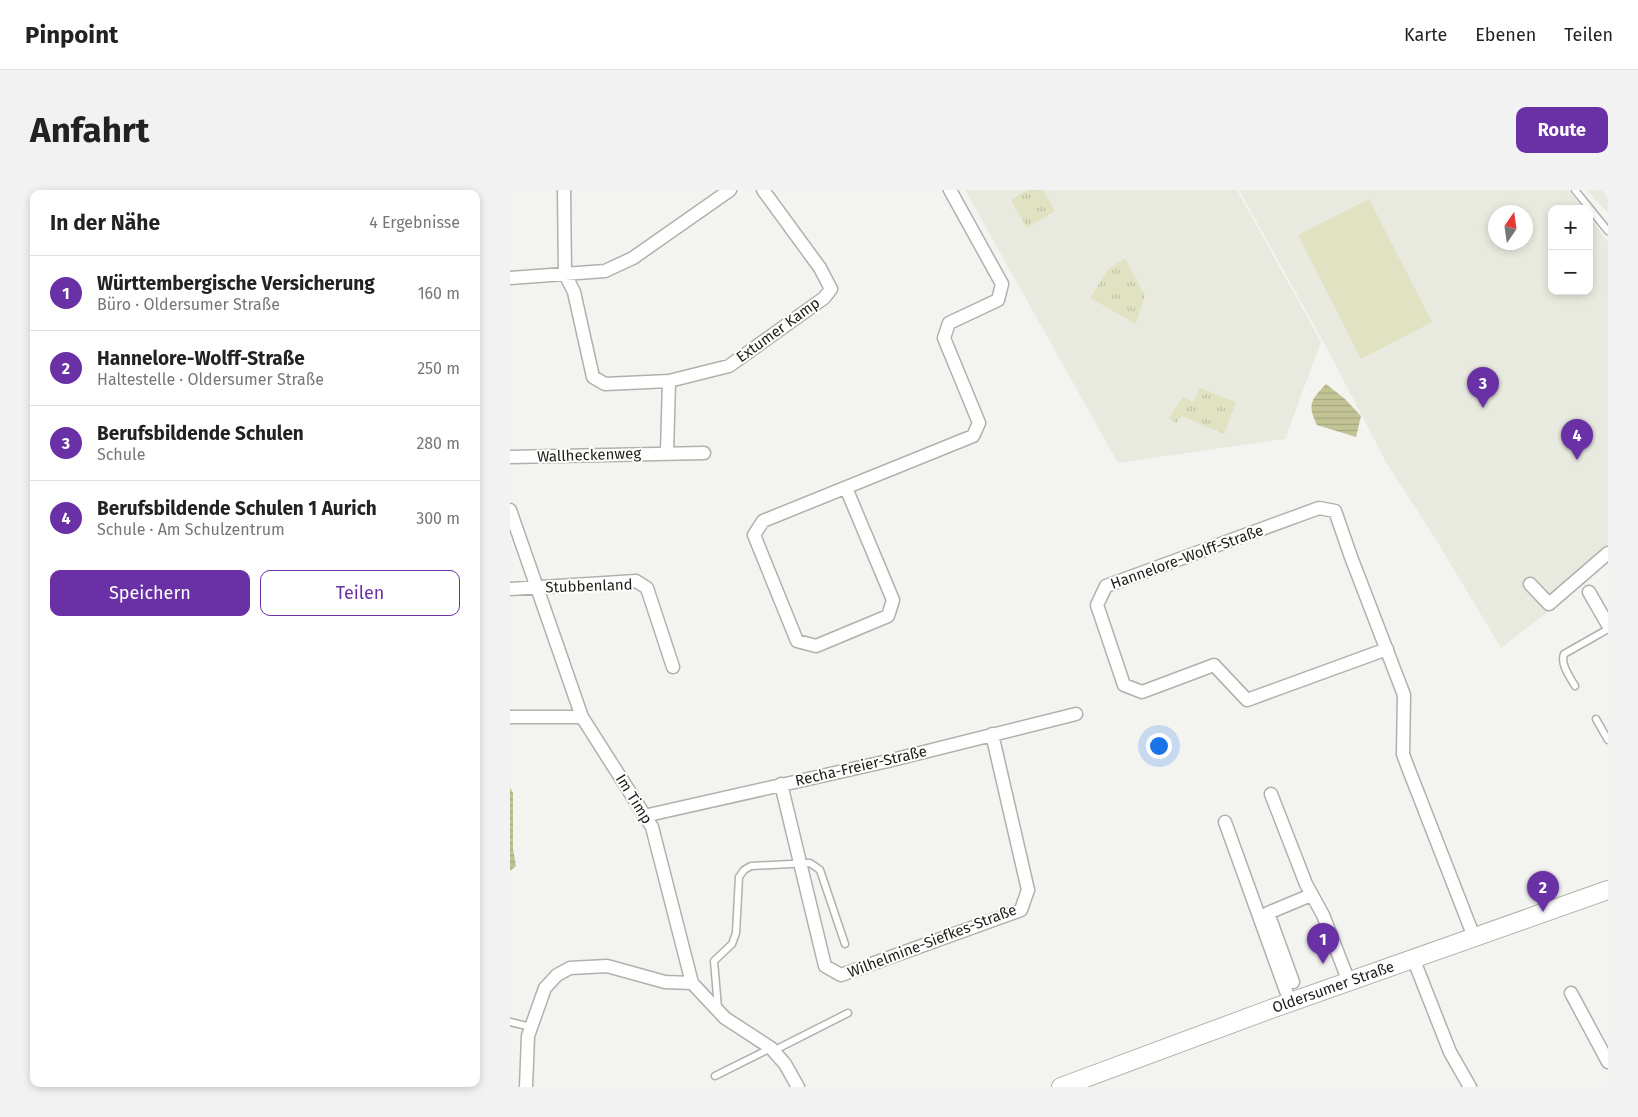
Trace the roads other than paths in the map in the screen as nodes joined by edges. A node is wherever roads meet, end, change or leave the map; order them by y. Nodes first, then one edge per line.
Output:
1 (564, 190) edge
2 (730, 190) edge
3 (763, 190) edge
4 (950, 190) edge
5 (1575, 190) edge
6 (1608, 231) edge
7 (565, 274) junction
8 (510, 278) edge
9 (669, 380) junction
10 (667, 453) junction
11 (704, 453) dead end
12 (510, 457) edge
13 (846, 488) junction
14 (510, 510) edge
15 (1608, 553) edge
16 (1530, 584) dead end
17 (536, 588) junction
18 (510, 589) edge
19 (1589, 592) dead end
20 (1608, 627) edge
21 (1387, 649) junction
22 (673, 668) dead end
23 (1575, 686) dead end
24 (1076, 714) dead end
25 (510, 717) edge
26 (582, 717) junction
27 (1596, 720) dead end
28 (992, 734) junction
29 (1608, 740) edge
30 (781, 784) junction
31 (1271, 794) dead end
32 (644, 816) junction
33 (1225, 822) dead end
34 (800, 863) junction
35 (1608, 890) edge
36 (1311, 895) junction
37 (1474, 937) junction
38 (845, 944) dead end
39 (1413, 958) junction
40 (1293, 982) dead end
41 (1349, 982) junction
42 (692, 983) junction
43 (1571, 993) dead end
44 (1290, 1002) junction
45 (719, 1012) junction
46 (848, 1013) dead end
47 (510, 1022) edge
48 (530, 1027) junction
49 (772, 1049) junction
50 (1608, 1062) edge
51 (715, 1076) dead end
52 (526, 1087) edge
53 (798, 1087) edge
54 (1061, 1087) edge
55 (1470, 1087) edge

1 - 7 street
2 - 7 street
3 - 9 street, Extumer Kamp
4 - 13 street
5 - 6 lane
7 - 8 street
7 - 9 street, Extumer Kamp
9 - 10 street
10 - 11 street, Wallheckenweg
10 - 12 street, Wallheckenweg
13 - 13 street
14 - 17 street, Im Timp
15 - 16 street
17 - 18 street, Stubbenland
17 - 22 street, Stubbenland
17 - 26 street, Im Timp
19 - 20 street
20 - 23 lane
21 - 21 street, Hannelore-Wolff-Straße
21 - 37 street, Hannelore-Wolff-Straße
24 - 28 street, Recha-Freier-Straße
25 - 26 street
26 - 32 street, Im Timp
27 - 29 lane
28 - 30 street, Recha-Freier-Straße
28 - 34 street, Wilhelmine-Siefkes-Straße
30 - 32 street, Recha-Freier-Straße
30 - 34 street, Wilhelmine-Siefkes-Straße
31 - 36 street
32 - 42 street, Im Timp
33 - 44 street
34 - 38 lane
34 - 45 lane
35 - 37 main road, Oldersumer Straße
36 - 40 street
36 - 41 street
37 - 39 main road, Oldersumer Straße
39 - 41 main road, Oldersumer Straße
39 - 55 street
41 - 44 main road, Oldersumer Straße
42 - 45 street, Im Timp
42 - 48 street
43 - 50 street
44 - 54 main road, Oldersumer Straße
45 - 49 street, Im Timp
46 - 49 lane
47 - 48 lane
48 - 52 street
49 - 51 lane
49 - 53 street, Im Timp

